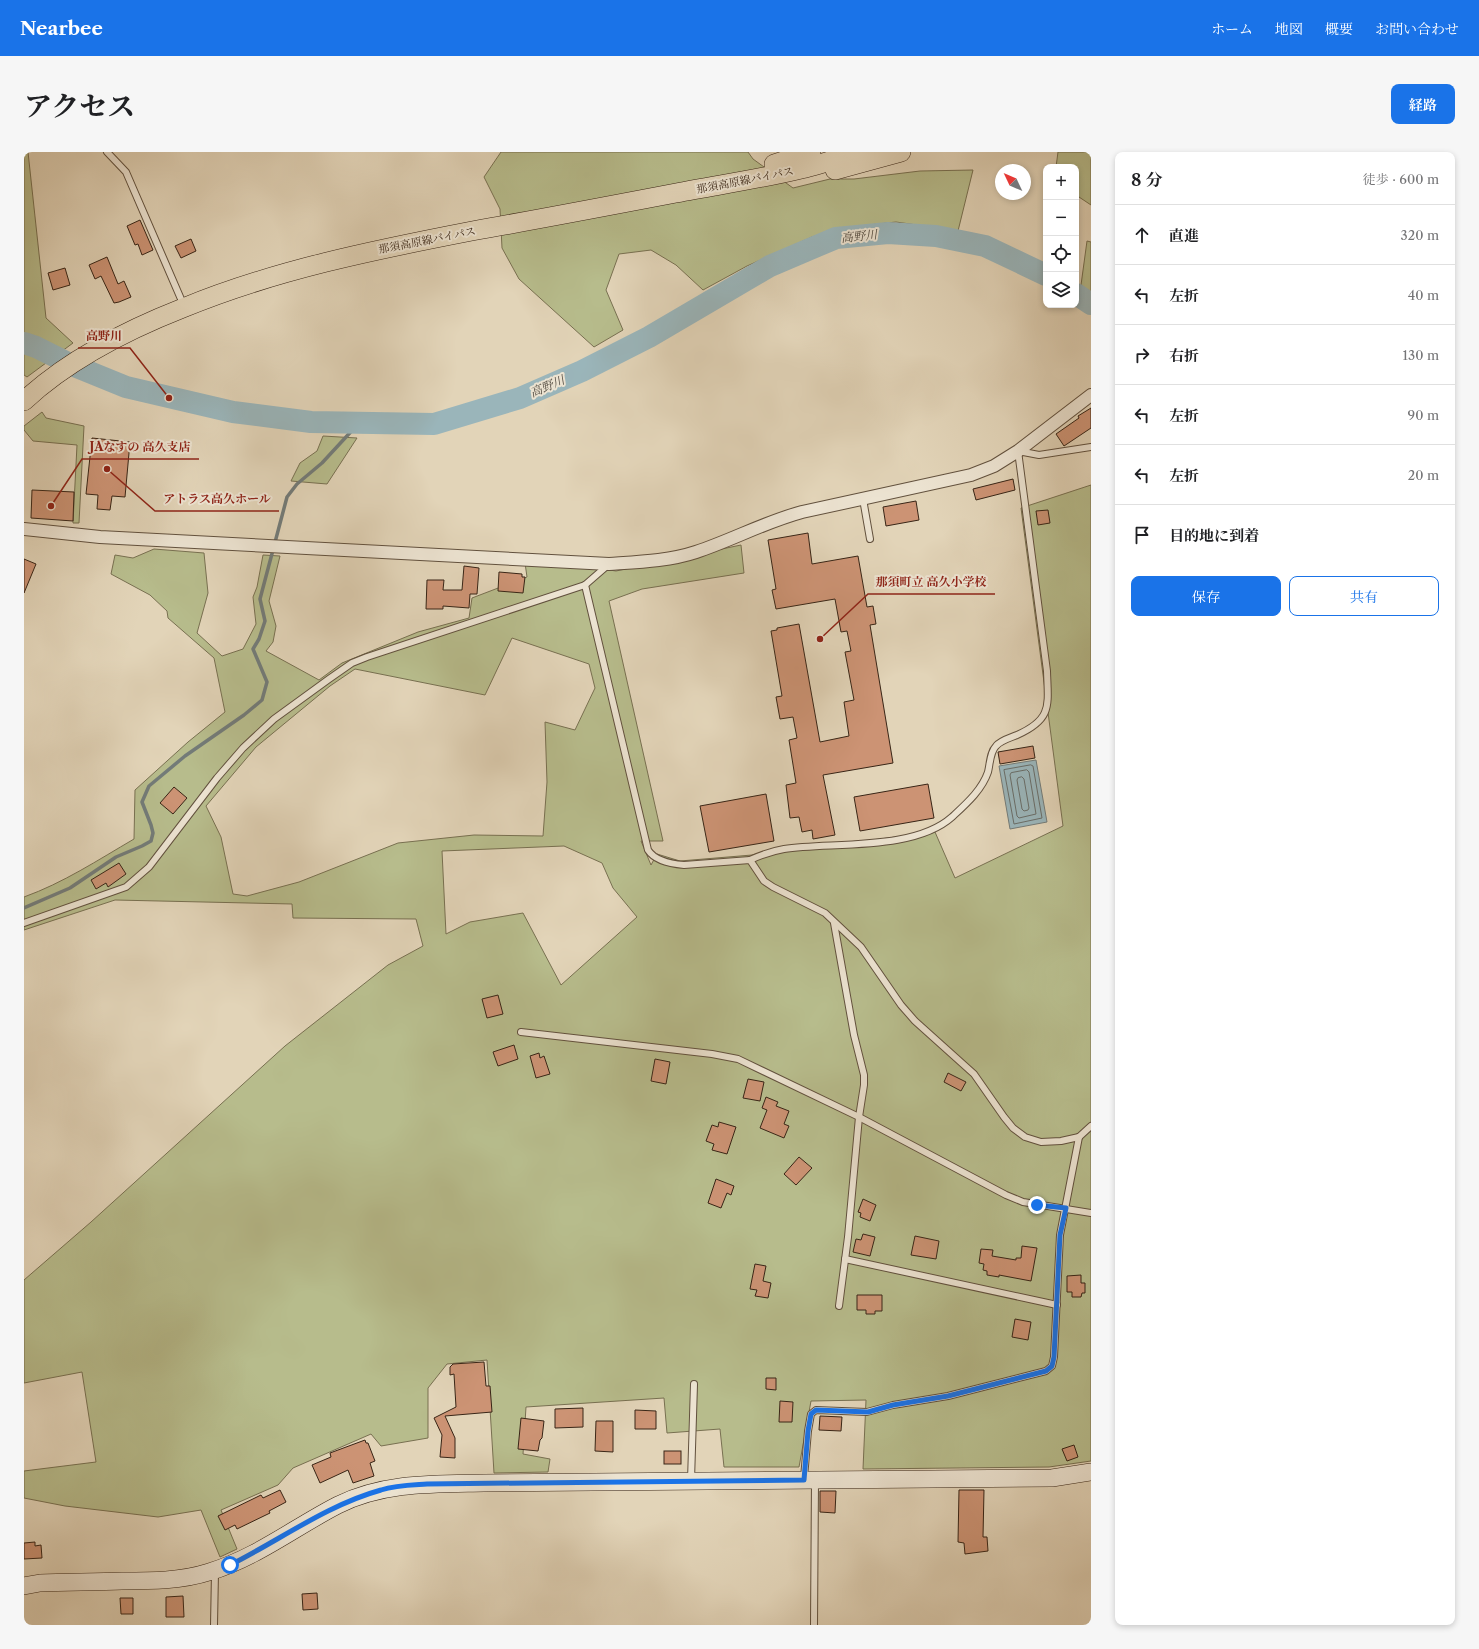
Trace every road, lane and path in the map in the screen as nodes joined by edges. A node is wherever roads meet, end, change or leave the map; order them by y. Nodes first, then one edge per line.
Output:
1 (106, 152) edge
2 (811, 152) edge
3 (856, 152) edge
4 (901, 152) edge
5 (688, 190) junction
6 (185, 307) junction
7 (1091, 395) edge
8 (24, 401) edge
9 (1091, 447) edge
10 (1018, 451) junction
11 (863, 499) junction
12 (24, 529) edge
13 (870, 539) dead end
14 (609, 564) junction
15 (585, 585) junction
16 (750, 860) junction
17 (24, 923) edge
18 (834, 923) junction
19 (522, 1032) dead end
20 (859, 1117) junction
21 (1091, 1126) edge
22 (1079, 1137) junction
23 (1066, 1208) junction
24 (1091, 1213) edge
25 (845, 1259) junction
26 (1057, 1305) junction
27 (839, 1306) dead end
28 (694, 1384) dead end
29 (1091, 1472) edge
30 (810, 1479) junction
31 (691, 1480) junction
32 (215, 1570) junction
33 (24, 1586) edge
34 (214, 1625) edge
35 (814, 1625) edge

1 - 6 lane
2 - 5 main road
3 - 5 main road, 那須高原線バイパス
4 - 5 main road
5 - 6 main road, 那須高原線バイパス
6 - 8 main road, 那須高原線バイパス
7 - 10 street
9 - 10 lane
10 - 11 street
10 - 16 lane
11 - 13 lane
11 - 14 street
12 - 14 street
14 - 15 lane
15 - 16 lane
15 - 17 lane
16 - 18 lane
18 - 20 lane
18 - 22 lane
19 - 20 lane
20 - 23 lane
20 - 25 lane
21 - 22 lane
22 - 23 lane
23 - 24 lane
23 - 26 lane
25 - 26 lane
25 - 27 lane
26 - 30 lane
28 - 31 lane
29 - 30 street
30 - 31 street
30 - 35 lane
31 - 32 street
32 - 33 street
32 - 34 lane

